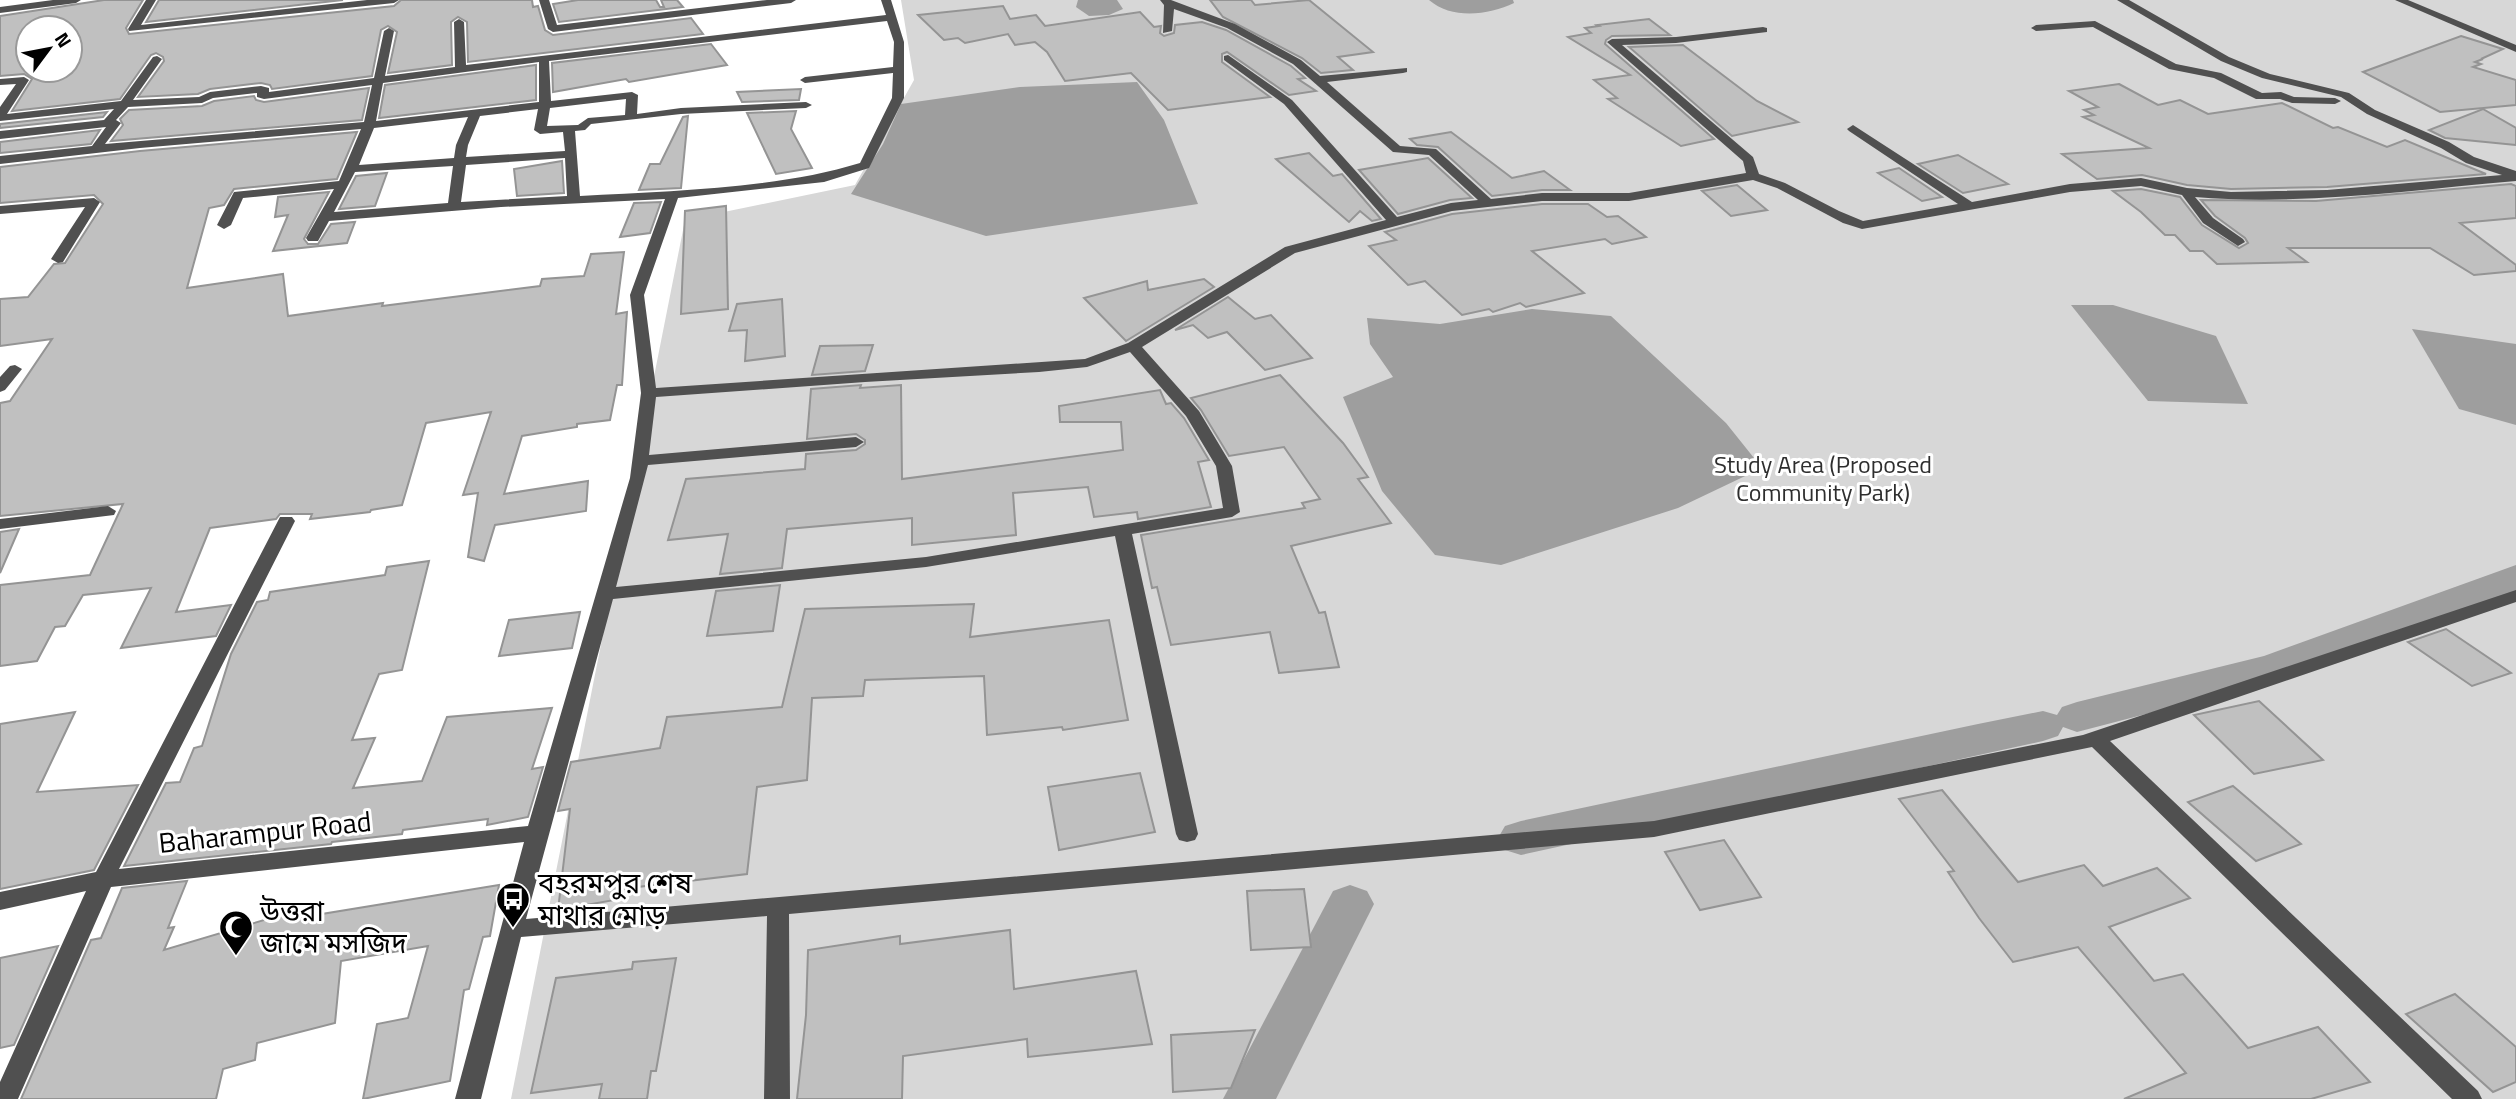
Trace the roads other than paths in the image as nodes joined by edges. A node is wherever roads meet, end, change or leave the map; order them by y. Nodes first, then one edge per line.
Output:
1 (76, 0) edge
2 (150, 0) edge
3 (394, 0) edge
4 (544, 0) edge
5 (791, 0) edge
6 (886, 0) edge
7 (2122, 0) edge
8 (2400, 0) edge
9 (1167, 2) edge
10 (738, 3) edge
11 (0, 10) edge
12 (890, 18) junction
13 (459, 23) dead end
14 (2036, 28) dead end
15 (1763, 30) dead end
16 (389, 31) dead end
17 (1167, 31) dead end
18 (2516, 49) edge
19 (544, 58) junction
20 (1228, 58) dead end
21 (157, 59) dead end
22 (900, 69) junction
23 (461, 70) junction
24 (1403, 70) dead end
25 (377, 80) junction
26 (805, 80) dead end
27 (1318, 80) junction
28 (0, 82) edge
29 (2355, 102) junction
30 (125, 104) junction
31 (545, 105) junction
32 (806, 105) dead end
33 (475, 113) junction
34 (0, 117) edge
35 (631, 118) junction
36 (107, 123) junction
37 (369, 125) junction
38 (569, 128) junction
39 (1853, 129) dead end
40 (0, 135) edge
41 (95, 150) junction
42 (570, 154) junction
43 (0, 160) edge
44 (460, 161) junction
45 (350, 169) junction
46 (1754, 176) junction
47 (2516, 176) edge
48 (342, 184) junction
49 (2187, 192) junction
50 (673, 195) junction
51 (573, 200) junction
52 (1488, 203) junction
53 (1970, 206) junction
54 (454, 207) junction
55 (0, 210) edge
56 (325, 217) junction
57 (1394, 222) junction
58 (224, 225) dead end
59 (313, 238) dead end
60 (2238, 243) dead end
61 (58, 259) dead end
62 (1133, 346) junction
63 (15, 369) dead end
64 (0, 387) edge
65 (649, 393) junction
66 (856, 442) dead end
67 (640, 461) junction
68 (108, 511) dead end
69 (286, 521) dead end
70 (0, 524) edge
71 (1123, 531) junction
72 (605, 594) junction
73 (2516, 596) edge
74 (2095, 738) junction
75 (537, 833) junction
76 (1187, 834) dead end
77 (103, 879) junction
78 (0, 901) edge
79 (778, 905) junction
80 (513, 929) junction
81 (5, 1099) edge
82 (468, 1099) edge
83 (777, 1099) edge
84 (2469, 1099) edge

1 - 11 street
2 - 3 street
4 - 10 street
5 - 10 street
6 - 12 street
7 - 29 street
8 - 18 street
9 - 17 street
9 - 27 street
12 - 19 street
12 - 22 street
13 - 23 street
14 - 29 street
15 - 46 street
16 - 25 street
19 - 23 street
19 - 31 street
20 - 57 street
21 - 30 street
22 - 26 street
22 - 50 street
23 - 25 street
24 - 27 street
25 - 30 street
25 - 37 street
27 - 52 street
28 - 34 street
29 - 47 street
30 - 34 street
30 - 36 street
31 - 33 street
31 - 35 street
31 - 38 street
32 - 35 street
33 - 37 street
33 - 44 street
35 - 38 street
36 - 40 street
36 - 41 street
37 - 41 street
37 - 45 street
38 - 42 street
39 - 53 street
41 - 43 street
42 - 44 street
42 - 51 street
44 - 45 street
44 - 54 street
45 - 48 street
46 - 52 street
46 - 53 street
47 - 49 street
48 - 56 street
48 - 58 street
49 - 53 street
49 - 60 street
50 - 51 street
50 - 65 street
51 - 54 street
52 - 57 street
54 - 56 street
55 - 61 street
56 - 59 street
57 - 62 street
62 - 65 street
62 - 71 street
63 - 64 street
65 - 67 street
66 - 67 street
67 - 72 street
68 - 70 street
69 - 77 street
71 - 72 street
71 - 76 street
72 - 75 street
73 - 74 street
74 - 79 street
74 - 84 street
75 - 77 street, Baharampur Road
75 - 80 street
77 - 78 street, Baharampur Road
77 - 81 street
79 - 80 street
79 - 83 street
80 - 82 street

